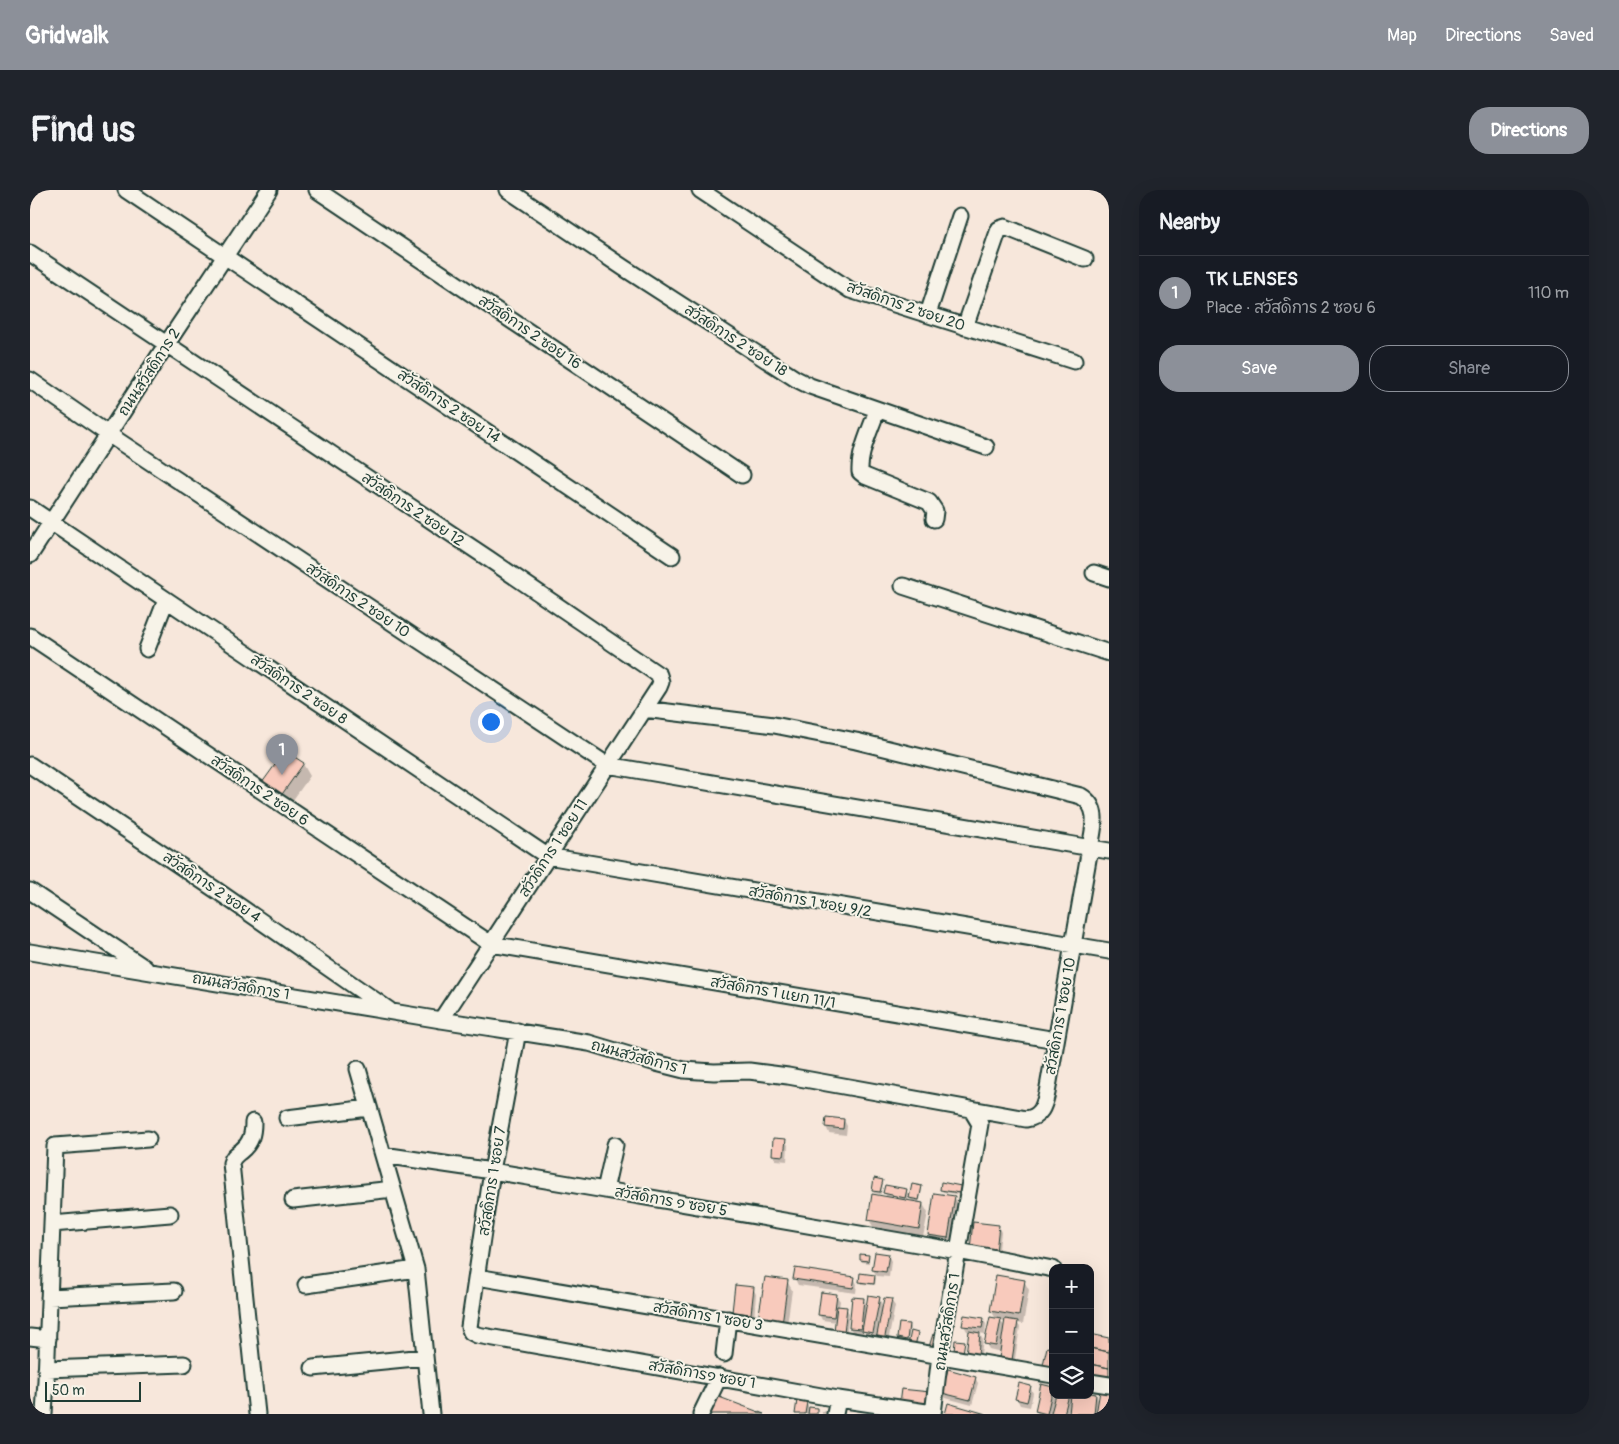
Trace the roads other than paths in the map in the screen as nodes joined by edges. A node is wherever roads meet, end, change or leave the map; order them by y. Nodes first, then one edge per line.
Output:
1 (126, 190) edge
2 (269, 190) edge
3 (317, 190) edge
4 (508, 190) edge
5 (700, 190) edge
6 (960, 216) dead end
7 (30, 254) edge
8 (225, 256) junction
9 (1085, 259) dead end
10 (928, 314) junction
11 (965, 327) junction
12 (166, 345) junction
13 (1074, 361) dead end
14 (30, 380) edge
15 (878, 410) junction
16 (108, 434) junction
17 (986, 447) dead end
18 (742, 475) dead end
19 (30, 508) edge
20 (934, 518) dead end
21 (51, 523) junction
22 (30, 555) edge
23 (672, 556) dead end
24 (1094, 573) dead end
25 (1109, 578) edge
26 (903, 586) dead end
27 (166, 600) junction
28 (30, 636) edge
29 (147, 649) dead end
30 (1109, 653) edge
31 (659, 675) joint
32 (644, 709) junction
33 (30, 765) edge
34 (607, 766) junction
35 (1090, 848) junction
36 (1109, 851) edge
37 (547, 856) junction
38 (30, 891) edge
39 (490, 944) junction
40 (1073, 945) junction
41 (1109, 951) edge
42 (30, 952) edge
43 (149, 971) junction
44 (392, 1012) junction
45 (441, 1020) junction
46 (518, 1031) junction
47 (1056, 1040) junction
48 (358, 1069) dead end
49 (369, 1108) junction
50 (971, 1109) junction
51 (286, 1118) dead end
52 (254, 1122) dead end
53 (148, 1139) dead end
54 (615, 1145) dead end
55 (383, 1155) junction
56 (492, 1171) junction
57 (393, 1189) junction
58 (605, 1190) junction
59 (293, 1200) dead end
60 (170, 1214) dead end
61 (52, 1224) junction
62 (958, 1251) junction
63 (1049, 1268) edge
64 (416, 1269) junction
65 (476, 1277) junction
66 (306, 1285) dead end
67 (174, 1291) dead end
68 (49, 1297) junction
69 (728, 1320) junction
70 (471, 1332) joint
71 (30, 1338) edge
72 (48, 1339) junction
73 (724, 1354) dead end
74 (940, 1355) junction
75 (425, 1356) junction
76 (184, 1364) dead end
77 (314, 1368) dead end
78 (46, 1369) junction
79 (1049, 1374) edge
80 (719, 1377) junction
81 (1094, 1383) edge
82 (1109, 1385) edge
83 (838, 1398) junction
84 (39, 1413) edge
85 (933, 1413) edge
86 (257, 1414) edge
87 (431, 1414) edge
88 (701, 1414) edge
89 (835, 1414) edge

1 - 8 street, สวัสดิการ 2 ซอย 14
2 - 8 street, ถนนสวัสดิการ 2
3 - 18 street, สวัสดิการ 2 ซอย 16
4 - 15 street, สวัสดิการ 2 ซอย 18
5 - 10 street, สวัสดิการ 2 ซอย 20
6 - 10 street
7 - 12 street, สวัสดิการ 2 ซอย 12
8 - 12 street, ถนนสวัสดิการ 2
8 - 23 street, สวัสดิการ 2 ซอย 14
9 - 11 street
10 - 11 street, สวัสดิการ 2 ซอย 20
11 - 13 street, สวัสดิการ 2 ซอย 20
12 - 16 street, ถนนสวัสดิการ 2
12 - 31 street, สวัสดิการ 2 ซอย 12
14 - 16 street, สวัสดิการ 2 ซอย 10
15 - 17 street, สวัสดิการ 2 ซอย 18
15 - 20 street
16 - 21 street, ถนนสวัสดิการ 2
16 - 34 street, สวัสดิการ 2 ซอย 10
19 - 21 street, สวัสดิการ 2 ซอย 8
21 - 22 street, ถนนสวัสดิการ 2
21 - 27 street, สวัสดิการ 2 ซอย 8
24 - 25 street
26 - 30 street
27 - 29 street
27 - 37 street, สวัสดิการ 2 ซอย 8
28 - 39 street, สวัสดิการ 2 ซอย 6
31 - 32 street, สวัวดิการ 1 ซอย 11
32 - 34 street, สวัวดิการ 1 ซอย 11
32 - 35 street, สวัสดิการ 1 ซอย 10
33 - 44 street, สวัสดิการ 2 ซอย 4
34 - 35 street
34 - 37 street, สวัวดิการ 1 ซอย 11
35 - 36 street
35 - 40 street, สวัสดิการ 1 ซอย 10
37 - 39 street, สวัวดิการ 1 ซอย 11
37 - 40 street, สวัสดิการ 1 ซอย 9/2
38 - 43 street
39 - 45 street, สวัวดิการ 1 ซอย 11
39 - 47 street, สวัสดิการ 1 แยก 11/1
40 - 41 street, สวัสดิการ 1 ซอย 9/2
40 - 47 street, สวัสดิการ 1 ซอย 10
42 - 43 street, ถนนสวัสดิการ 1
43 - 44 street, ถนนสวัสดิการ 1
44 - 45 street, ถนนสวัสดิการ 1
45 - 46 street, ถนนสวัสดิการ 1
46 - 50 street, ถนนสวัสดิการ 1
46 - 56 street, สวัสดิการ 1 ซอย 7
47 - 50 street, สวัสดิการ 1 ซอย 10
48 - 49 street
49 - 51 street
49 - 55 street
50 - 62 street, ถนนสวัสดิการ 1
52 - 86 street
53 - 61 street
54 - 58 street
55 - 56 street, สวัสดิการ ๑ ซอย 5
55 - 57 street
56 - 58 street, สวัสดิการ ๑ ซอย 5
56 - 65 street, สวัสดิการ 1 ซอย 7
57 - 59 street
57 - 64 street
58 - 62 street, สวัสดิการ ๑ ซอย 5
60 - 61 street
61 - 68 street
62 - 63 street, สวัสดิการ ๑ ซอย 5
62 - 74 street, ถนนสวัสดิการ 1
64 - 66 street
64 - 75 street
65 - 69 street, สวัสดิการ 1 ซอย 3
65 - 70 street, สวัสดิการ 1 ซอย 7
67 - 68 street
68 - 72 street
69 - 73 street
69 - 74 street, สวัสดิการ 1 ซอย 3
70 - 80 street, สวัสดิการ๑ ซอย 1
71 - 72 street
72 - 78 street
74 - 79 street, สวัสดิการ 1 ซอย 3
74 - 85 street, ถนนสวัสดิการ 1
75 - 77 street
75 - 87 street
76 - 78 street
78 - 84 street
80 - 83 street, สวัสดิการ๑ ซอย 1
80 - 88 street
81 - 82 street
83 - 85 street, สวัสดิการ๑ ซอย 1
83 - 89 street

